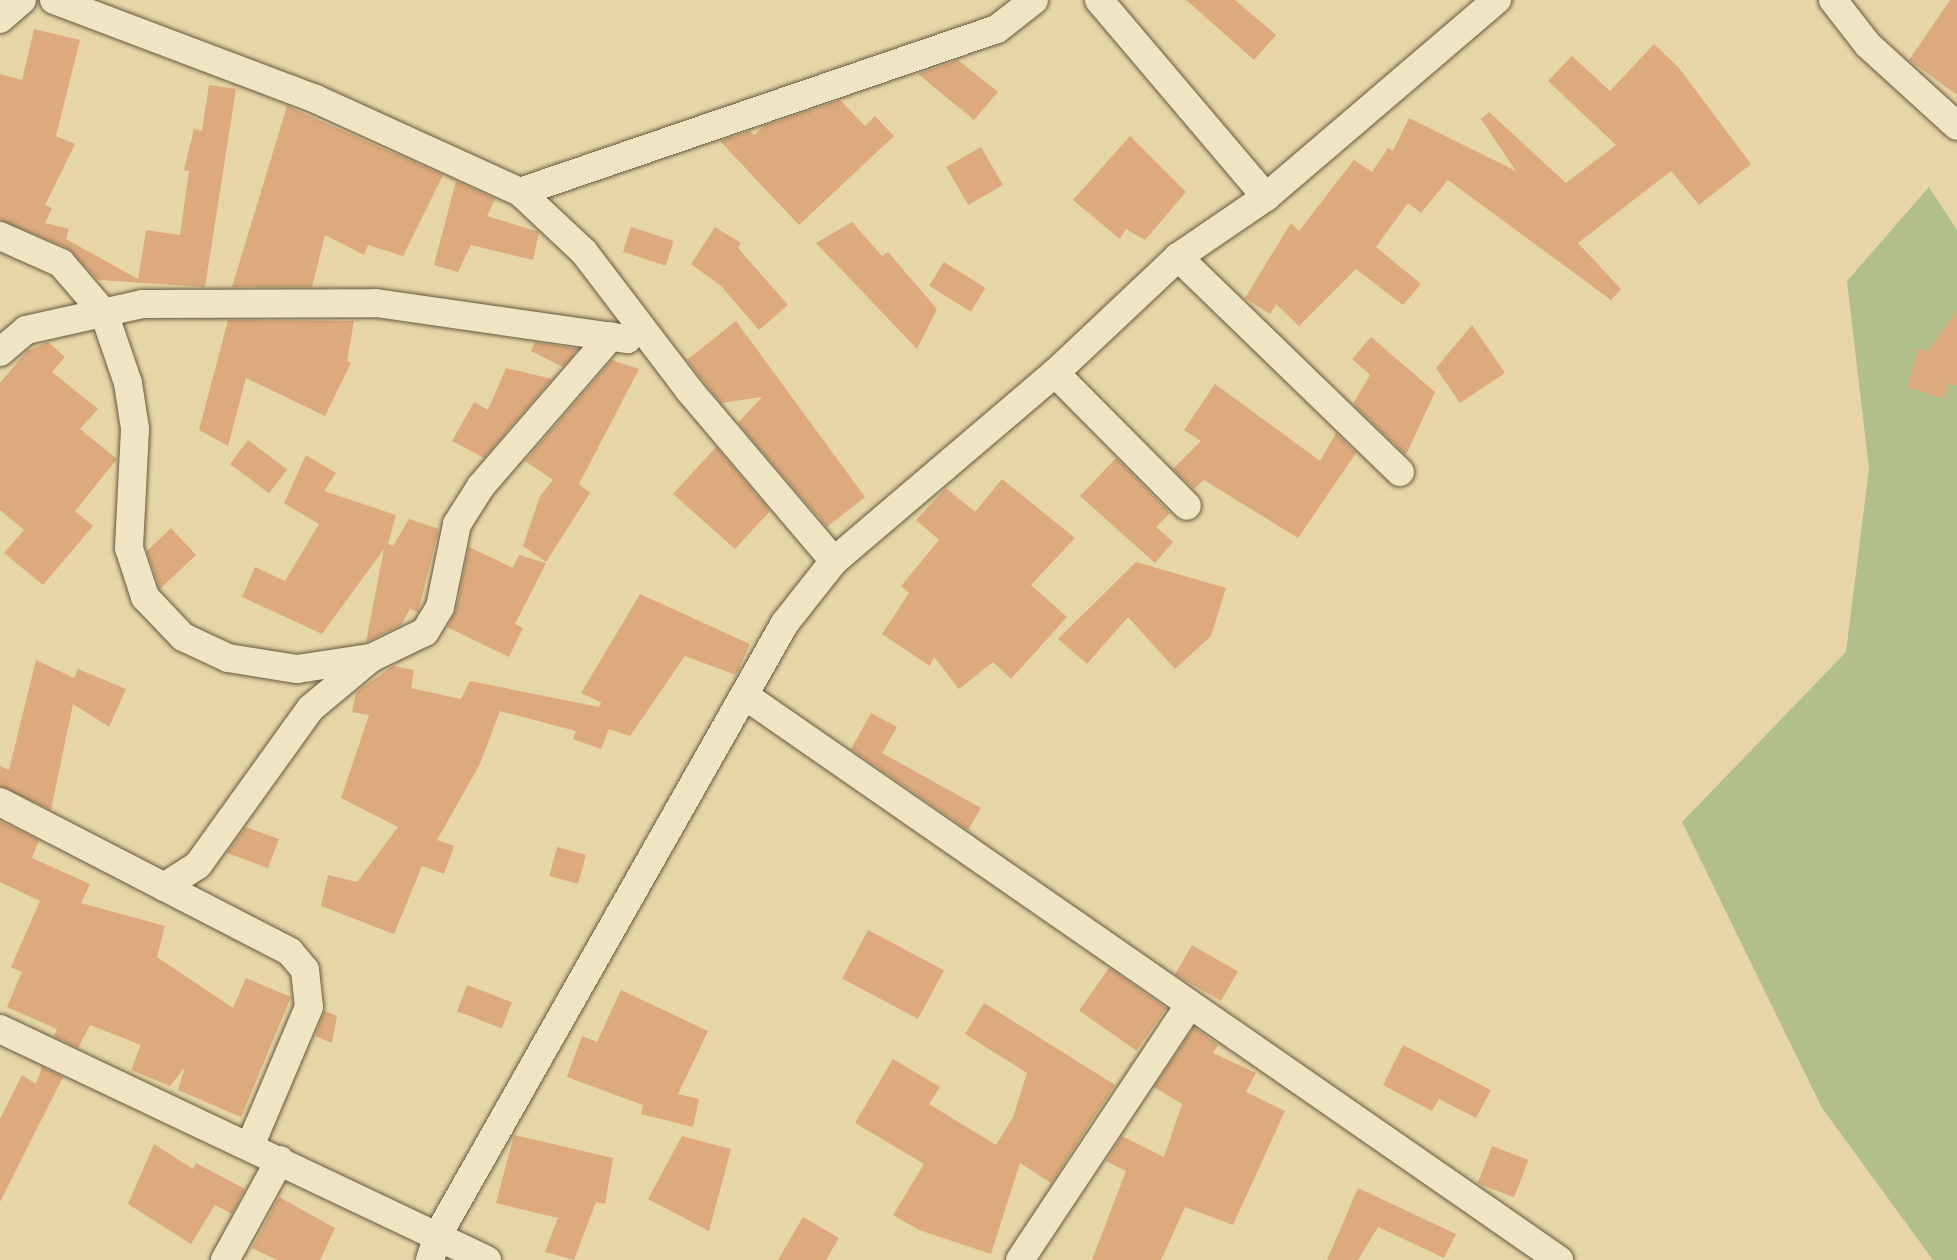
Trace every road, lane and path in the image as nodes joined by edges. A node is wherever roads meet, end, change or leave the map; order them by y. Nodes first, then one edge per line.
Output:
1 (21, 0) edge
2 (54, 0) edge
3 (1034, 0) edge
4 (1099, 0) edge
5 (1497, 0) edge
6 (1833, 0) edge
7 (0, 19) edge
8 (1957, 126) edge
9 (520, 192) junction
10 (1266, 197) junction
11 (0, 236) edge
12 (1178, 257) junction
13 (104, 313) junction
14 (611, 336) junction
15 (653, 343) junction
16 (0, 352) edge
17 (1056, 373) junction
18 (1400, 472) dead end
19 (1187, 506) dead end
20 (834, 561) junction
21 (371, 658) junction
22 (744, 695) junction
23 (0, 802) edge
24 (164, 887) junction
25 (1190, 1004) junction
26 (0, 1029) edge
27 (250, 1146) junction
28 (280, 1160) junction
29 (439, 1233) junction
30 (225, 1260) edge
31 (430, 1260) edge
32 (487, 1260) edge
33 (1020, 1260) edge
34 (1558, 1260) edge

1 - 7 street
2 - 9 street
3 - 9 street
4 - 10 street
5 - 10 street
6 - 8 street
9 - 15 street
10 - 12 street
11 - 13 street
12 - 17 street
12 - 18 street
13 - 14 street
13 - 16 street
13 - 21 street
14 - 15 street
14 - 21 street
15 - 20 street
17 - 19 street
17 - 20 street
20 - 22 street
21 - 24 street
22 - 25 street
22 - 29 street
23 - 24 street
24 - 27 street
25 - 33 street
25 - 34 street
26 - 27 street
27 - 28 street
28 - 29 street
28 - 30 street
29 - 31 street
29 - 32 street

